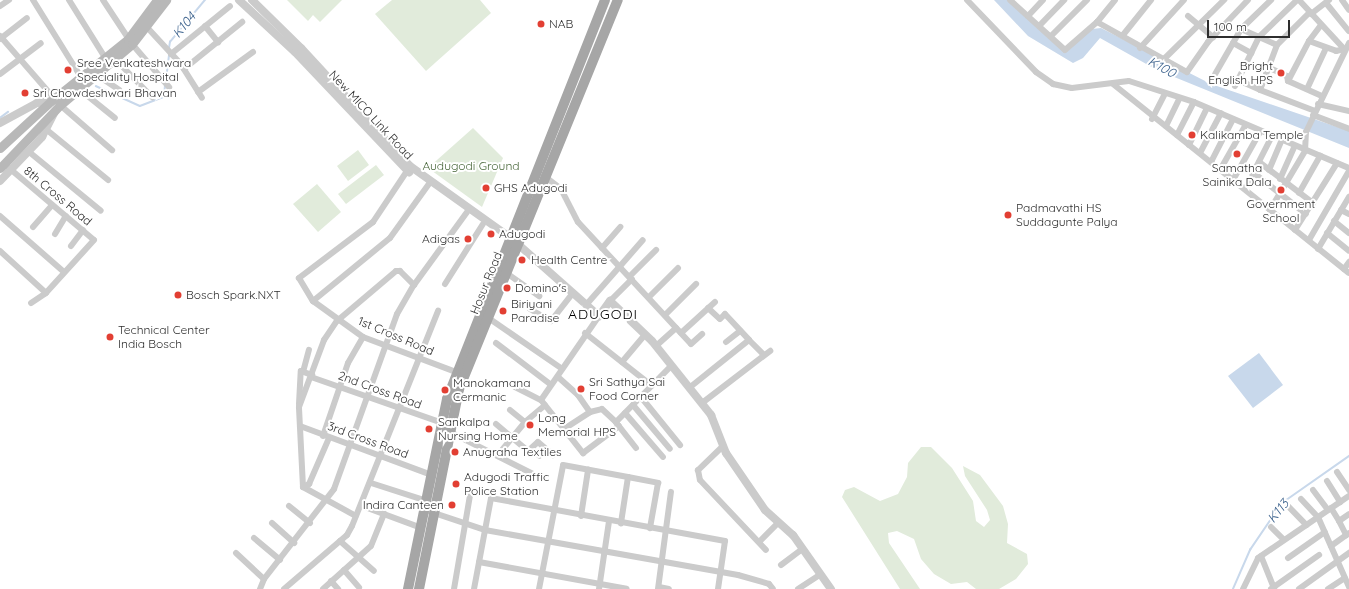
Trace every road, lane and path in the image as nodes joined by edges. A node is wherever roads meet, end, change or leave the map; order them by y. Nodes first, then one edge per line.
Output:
1 (9, 0) edge
2 (33, 0) edge
3 (69, 0) edge
4 (103, 0) edge
5 (157, 0) edge
6 (166, 0) edge
7 (239, 0) edge
8 (252, 0) edge
9 (605, 0) edge
10 (618, 0) edge
11 (967, 0) edge
12 (1010, 0) edge
13 (1043, 0) edge
14 (1064, 0) edge
15 (1087, 0) edge
16 (1115, 0) edge
17 (1151, 0) edge
18 (1184, 0) edge
19 (1224, 0) edge
20 (1248, 0) edge
21 (1271, 0) edge
22 (1298, 0) edge
23 (1342, 0) edge
24 (1327, 1) edge
25 (0, 6) edge
26 (230, 6) dead end
27 (1349, 10) edge
28 (1310, 13) junction
29 (1028, 16) junction
30 (1188, 16) dead end
31 (27, 18) dead end
32 (242, 22) dead end
33 (1097, 22) junction
34 (1197, 24) junction
35 (144, 25) junction
36 (1040, 25) junction
37 (1321, 25) junction
38 (205, 26) junction
39 (1241, 28) junction
40 (1349, 31) edge
41 (1124, 35) junction
42 (1051, 36) junction
43 (1259, 36) junction
44 (0, 37) edge
45 (1213, 37) junction
46 (1309, 41) junction
47 (130, 42) junction
48 (218, 42) junction
49 (41, 43) dead end
50 (1233, 43) junction
51 (1349, 43) edge
52 (1277, 45) junction
53 (1140, 48) junction
54 (1326, 48) junction
55 (1344, 49) junction
56 (170, 52) junction
57 (253, 52) dead end
58 (1250, 53) junction
59 (20, 59) junction
60 (106, 59) junction
61 (116, 60) junction
62 (1163, 60) junction
63 (184, 69) junction
64 (1272, 69) dead end
65 (0, 74) edge
66 (97, 75) junction
67 (1214, 76) dead end
68 (81, 77) junction
69 (1288, 82) junction
70 (1113, 84) junction
71 (169, 87) dead end
72 (79, 89) junction
73 (1306, 89) junction
74 (119, 90) dead end
75 (1260, 90) junction
76 (198, 92) junction
77 (1165, 94) junction
78 (1322, 96) junction
79 (152, 97) dead end
80 (202, 98) dead end
81 (1180, 99) junction
82 (1194, 102) junction
83 (55, 103) junction
84 (1318, 104) junction
85 (1207, 108) junction
86 (1349, 111) edge
87 (1221, 113) junction
88 (1314, 113) junction
89 (115, 118) dead end
90 (1152, 119) junction
91 (1233, 119) junction
92 (0, 123) edge
93 (1166, 126) junction
94 (1245, 126) junction
95 (1349, 129) edge
96 (47, 130) junction
97 (1260, 132) junction
98 (1177, 135) junction
99 (1272, 136) junction
100 (1282, 140) junction
101 (1189, 145) junction
102 (1295, 146) junction
103 (0, 148) edge
104 (112, 150) dead end
105 (28, 151) junction
106 (1305, 151) junction
107 (1200, 153) junction
108 (1320, 156) junction
109 (1211, 162) junction
110 (1259, 162) junction
111 (1337, 163) junction
112 (4, 168) edge
113 (1349, 168) edge
114 (409, 169) junction
115 (1220, 170) junction
116 (1268, 170) junction
117 (1349, 171) edge
118 (1254, 173) junction
119 (544, 176) junction
120 (1280, 178) junction
121 (108, 180) dead end
122 (1233, 180) junction
123 (0, 181) edge
124 (430, 183) junction
125 (1287, 184) junction
126 (1245, 189) junction
127 (1299, 193) junction
128 (1280, 194) junction
129 (1349, 199) edge
130 (1313, 203) junction
131 (52, 205) junction
132 (1270, 210) junction
133 (1341, 210) junction
134 (101, 211) dead end
135 (466, 212) junction
136 (1306, 214) junction
137 (1349, 214) edge
138 (0, 216) edge
139 (66, 216) junction
140 (1334, 221) junction
141 (483, 224) junction
142 (33, 227) dead end
143 (620, 227) dead end
144 (83, 230) junction
145 (1295, 230) junction
146 (55, 234) dead end
147 (1327, 234) junction
148 (1349, 234) edge
149 (643, 240) dead end
150 (1309, 240) junction
151 (513, 243) junction
152 (71, 246) dead end
153 (602, 248) junction
154 (1318, 249) junction
155 (656, 250) dead end
156 (0, 251) edge
157 (1349, 251) edge
158 (1349, 262) edge
159 (619, 265) junction
160 (678, 268) dead end
161 (1346, 271) edge
162 (64, 272) junction
163 (505, 272) junction
164 (631, 278) junction
165 (445, 284) dead end
166 (696, 284) dead end
167 (414, 285) junction
168 (46, 293) junction
169 (572, 293) junction
170 (539, 296) dead end
171 (649, 297) junction
172 (313, 301) junction
173 (610, 301) junction
174 (716, 302) dead end
175 (31, 303) dead end
176 (586, 305) junction
177 (708, 308) junction
178 (530, 309) dead end
179 (438, 311) dead end
180 (665, 315) junction
181 (600, 316) junction
182 (487, 317) junction
183 (337, 321) junction
184 (679, 331) junction
185 (740, 331) junction
186 (585, 333) junction
187 (702, 334) dead end
188 (644, 336) junction
189 (363, 337) junction
190 (749, 340) junction
191 (726, 342) dead end
192 (496, 343) dead end
193 (656, 346) junction
194 (387, 347) junction
195 (309, 350) dead end
196 (770, 351) dead end
197 (763, 354) junction
198 (417, 358) junction
199 (622, 362) junction
200 (671, 366) junction
201 (561, 368) junction
202 (303, 372) junction
203 (456, 372) junction
204 (312, 376) junction
205 (558, 377) junction
206 (550, 384) junction
207 (652, 386) junction
208 (340, 387) junction
209 (515, 387) dead end
210 (689, 388) junction
211 (368, 396) junction
212 (641, 397) junction
213 (543, 403) junction
214 (702, 404) junction
215 (633, 405) junction
216 (299, 407) junction
217 (399, 409) junction
218 (510, 410) dead end
219 (590, 412) junction
220 (625, 413) junction
221 (442, 422) junction
222 (525, 422) junction
223 (496, 424) dead end
224 (618, 424) junction
225 (300, 426) junction
226 (564, 429) junction
227 (448, 431) junction
228 (326, 437) junction
229 (512, 437) junction
230 (680, 445) dead end
231 (350, 446) junction
232 (723, 446) junction
233 (636, 448) dead end
234 (531, 449) junction
235 (670, 449) dead end
236 (498, 455) junction
237 (553, 455) dead end
238 (540, 456) dead end
239 (663, 457) dead end
240 (381, 458) junction
241 (588, 470) junction
242 (1337, 472) dead end
243 (429, 474) junction
244 (539, 477) dead end
245 (628, 477) junction
246 (1327, 481) dead end
247 (371, 483) junction
248 (303, 487) junction
249 (1313, 490) dead end
250 (1349, 490) edge
251 (671, 492) dead end
252 (470, 495) dead end
253 (1349, 496) edge
254 (1301, 499) dead end
255 (327, 500) junction
256 (1340, 502) junction
257 (423, 504) junction
258 (1287, 505) dead end
259 (289, 506) dead end
260 (362, 506) junction
261 (1330, 509) junction
262 (553, 511) junction
263 (433, 512) junction
264 (384, 514) junction
265 (1349, 514) edge
266 (356, 516) junction
267 (581, 516) junction
268 (1318, 517) junction
269 (609, 521) junction
270 (1339, 521) junction
271 (466, 522) junction
272 (779, 522) junction
273 (272, 523) dead end
274 (310, 523) junction
275 (621, 523) junction
276 (1306, 526) junction
277 (419, 527) junction
278 (1271, 527) dead end
279 (650, 528) junction
280 (485, 530) junction
281 (667, 530) junction
282 (1325, 532) junction
283 (1347, 534) edge
284 (254, 538) dead end
285 (1284, 540) junction
286 (340, 541) junction
287 (548, 541) junction
288 (759, 542) junction
289 (294, 543) junction
290 (1331, 546) junction
291 (802, 549) junction
292 (605, 550) junction
293 (766, 550) dead end
294 (236, 553) dead end
295 (1349, 553) edge
296 (1319, 555) dead end
297 (358, 556) junction
298 (1261, 556) junction
299 (1288, 558) dead end
300 (280, 560) junction
301 (662, 561) junction
302 (479, 562) junction
303 (1338, 562) junction
304 (781, 565) dead end
305 (344, 570) junction
306 (374, 571) dead end
307 (721, 572) junction
308 (542, 574) junction
309 (821, 574) junction
310 (1345, 578) junction
311 (264, 579) junction
312 (331, 581) junction
313 (599, 586) edge
314 (1349, 586) edge
315 (359, 587) dead end
316 (771, 587) edge
317 (658, 588) edge
318 (1273, 588) edge
319 (1330, 588) edge
320 (260, 589) edge
321 (284, 589) edge
322 (323, 589) edge
323 (338, 589) edge
324 (408, 589) edge
325 (419, 589) edge
326 (454, 589) edge
327 (474, 589) edge
328 (539, 589) edge
329 (627, 589) edge
330 (669, 589) edge
331 (718, 589) edge
332 (763, 589) edge
333 (798, 589) edge
334 (831, 589) edge
335 (1243, 589) edge
336 (1299, 589) edge

1 - 25 street
2 - 68 street
3 - 60 street
4 - 47 street
5 - 35 main road
6 - 35 main road
7 - 114 street, New MICO Link Road
8 - 114 street, New MICO Link Road
9 - 151 main road, Hosur Road
10 - 119 main road, Hosur Road
11 - 70 street
12 - 29 street
13 - 29 street
14 - 36 street
15 - 42 street
16 - 33 street
17 - 41 street
18 - 53 street
19 - 34 street
20 - 45 street
21 - 39 street
22 - 28 street
22 - 43 street
23 - 27 street
24 - 28 street
24 - 40 street
26 - 38 street
28 - 37 street
28 - 52 street
29 - 36 street
30 - 34 street
31 - 44 street
32 - 48 street
33 - 41 street
33 - 42 street
34 - 45 street
34 - 62 street
35 - 47 main road
35 - 56 street
36 - 42 street
37 - 46 street
37 - 55 street
38 - 48 street
38 - 56 street
39 - 43 street
39 - 50 street
41 - 53 street
43 - 52 street
43 - 58 street
44 - 59 street
45 - 62 street
46 - 54 street
46 - 69 street
47 - 60 main road
47 - 61 main road
47 - 71 street
48 - 63 street
49 - 59 street
50 - 58 street
50 - 67 street
51 - 55 street
52 - 75 street
53 - 62 street
54 - 55 street
54 - 73 street
55 - 78 street
56 - 63 street
57 - 76 street
58 - 75 street
59 - 65 street
59 - 83 street
60 - 68 main road
61 - 66 main road
61 - 79 street
63 - 76 street
64 - 69 street
66 - 72 main road
66 - 74 street
68 - 83 main road
69 - 73 street
70 - 77 street
70 - 90 street
72 - 83 main road
72 - 89 street
73 - 78 street
75 - 88 street
76 - 80 street
77 - 81 street
77 - 90 street
78 - 84 street
81 - 82 street
81 - 93 street
82 - 85 street
82 - 98 street
83 - 92 street
83 - 96 street
83 - 103 main road
83 - 104 street
83 - 112 main road
84 - 86 street
84 - 88 street
85 - 87 street
85 - 101 street
87 - 91 street
87 - 107 street
88 - 95 street
88 - 106 street
90 - 93 street
91 - 94 street
91 - 109 street
93 - 98 street
94 - 97 street
94 - 115 street
96 - 105 street
96 - 121 street
97 - 99 street
97 - 122 street
98 - 101 street
99 - 100 street
99 - 110 street
100 - 102 street
100 - 116 street
101 - 107 street
102 - 106 street
102 - 120 street
105 - 112 street
105 - 134 street
106 - 108 street
106 - 125 street
107 - 109 street
108 - 111 street
108 - 127 street
109 - 115 street
110 - 116 street
110 - 118 street
111 - 113 street
111 - 130 street
112 - 123 street
112 - 131 street, 8th Cross Road
114 - 124 street, New MICO Link Road
114 - 172 street, 1st Cross Road
115 - 122 street
116 - 120 street
117 - 150 street
118 - 126 street
118 - 128 street
119 - 151 main road, Hosur Road
119 - 153 street
120 - 125 street
122 - 126 street
124 - 135 street, New MICO Link Road
124 - 151 street, New MICO Link Road
124 - 172 street
125 - 127 street
125 - 128 street
126 - 132 street
127 - 130 street
128 - 132 street
128 - 136 street
129 - 133 street
130 - 136 street
131 - 139 street, 8th Cross Road
131 - 142 street
132 - 145 street
133 - 137 street
133 - 140 street
135 - 141 street, New MICO Link Road
135 - 167 street
136 - 145 street
138 - 162 street
139 - 144 street, 8th Cross Road
139 - 146 street
140 - 147 street
140 - 148 street
141 - 151 street, New MICO Link Road
141 - 165 street
143 - 153 street
144 - 152 street
144 - 162 street, 8th Cross Road
145 - 150 street
147 - 154 street
147 - 157 street
149 - 159 street
150 - 154 street
151 - 163 main road, Hosur Road
151 - 169 street
151 - 203 main road, Hosur Road
153 - 159 street
154 - 161 street
155 - 164 street
156 - 168 street
158 - 161 street
159 - 164 street
159 - 176 street
160 - 171 street
162 - 168 street
163 - 170 street
163 - 182 main road, Hosur Road
164 - 171 street
164 - 173 street
166 - 180 street
167 - 183 street
167 - 194 street
168 - 175 street
169 - 176 street
169 - 178 street
171 - 180 street
172 - 183 street, 1st Cross Road
173 - 181 street
173 - 188 street
174 - 177 street
176 - 181 street
177 - 184 street
177 - 185 street
179 - 198 street
180 - 184 street
181 - 186 street
182 - 201 street
182 - 227 main road, Hosur Road
183 - 189 street, 1st Cross Road
183 - 204 street
184 - 187 street
184 - 193 street
185 - 190 street
185 - 191 street
186 - 199 street
186 - 201 street
188 - 193 street
188 - 199 street
189 - 194 street, 1st Cross Road
189 - 208 street
190 - 197 street
190 - 210 street
192 - 206 street
193 - 200 street
194 - 198 street, 1st Cross Road
194 - 211 street
195 - 202 street
196 - 197 street
197 - 214 street
198 - 203 street, 1st Cross Road
198 - 217 street
199 - 207 street
200 - 207 street
200 - 210 street
201 - 205 street
202 - 204 street, 2nd Cross Road
202 - 216 street
203 - 221 main road, Hosur Road
204 - 208 street, 2nd Cross Road
204 - 216 street
205 - 206 street
205 - 219 street
206 - 213 street
207 - 212 street
208 - 211 street, 2nd Cross Road
208 - 228 street
209 - 213 street
210 - 214 street
211 - 217 street, 2nd Cross Road
211 - 231 street
212 - 215 street
212 - 230 street
213 - 222 street
213 - 226 street
214 - 232 street
215 - 220 street
215 - 235 street
216 - 225 street
217 - 221 street, 2nd Cross Road
217 - 240 street
218 - 222 street
219 - 224 street
219 - 226 street
220 - 224 street
220 - 239 street
221 - 243 main road, Hosur Road
222 - 229 street
223 - 229 street
224 - 226 street
224 - 233 street
225 - 228 street, 3rd Cross Road
225 - 248 street
227 - 236 street
227 - 263 main road, Hosur Road
228 - 231 street, 3rd Cross Road
228 - 248 street
229 - 234 street
229 - 236 street
231 - 240 street, 3rd Cross Road
231 - 255 street
232 - 272 street
232 - 288 street
234 - 237 street
234 - 238 street
236 - 244 street
240 - 243 street, 3rd Cross Road
240 - 247 street
241 - 245 street
241 - 262 street
241 - 267 street
242 - 250 street
243 - 257 main road, Hosur Road
245 - 275 street
245 - 279 street
246 - 256 street
247 - 257 street
247 - 260 street
248 - 255 street
249 - 261 street
251 - 281 street
252 - 271 street
253 - 256 street
254 - 268 street
255 - 266 street
255 - 274 street
256 - 261 street
257 - 263 street
257 - 277 main road, Hosur Road
258 - 276 street
259 - 274 street
260 - 264 street
260 - 266 street
261 - 268 street
261 - 270 street
262 - 267 street
262 - 280 street
262 - 287 street
263 - 271 street
263 - 325 main road, Hosur Road
264 - 277 street
264 - 297 street
265 - 270 street
266 - 286 street
267 - 269 street
268 - 276 street
268 - 282 street
269 - 275 street
269 - 292 street
270 - 283 street
271 - 280 street
271 - 326 street
272 - 288 street
272 - 291 street
273 - 289 street
274 - 289 street
275 - 279 street
276 - 285 street
277 - 324 main road, Hosur Road
278 - 285 street
279 - 281 street
280 - 287 street
280 - 302 street
281 - 301 street
281 - 307 street
282 - 290 street
282 - 299 street
283 - 290 street
284 - 300 street
285 - 298 street
286 - 297 street
286 - 321 street
287 - 292 street
287 - 308 street
288 - 293 street
289 - 300 street
290 - 303 street
291 - 304 street
291 - 309 street
292 - 301 street
292 - 313 street
294 - 311 street
295 - 303 street
296 - 318 street
297 - 305 street
297 - 306 street
298 - 318 street
298 - 335 street
300 - 311 street
301 - 307 street
301 - 317 street
302 - 308 street
302 - 327 street
303 - 310 street
303 - 336 street
305 - 312 street
305 - 315 street
307 - 316 street
307 - 331 street
308 - 313 street
308 - 328 street
309 - 333 street
309 - 334 street
310 - 314 street
310 - 319 street
311 - 320 street
312 - 322 street
312 - 323 street
313 - 329 street
316 - 332 street
317 - 330 street

